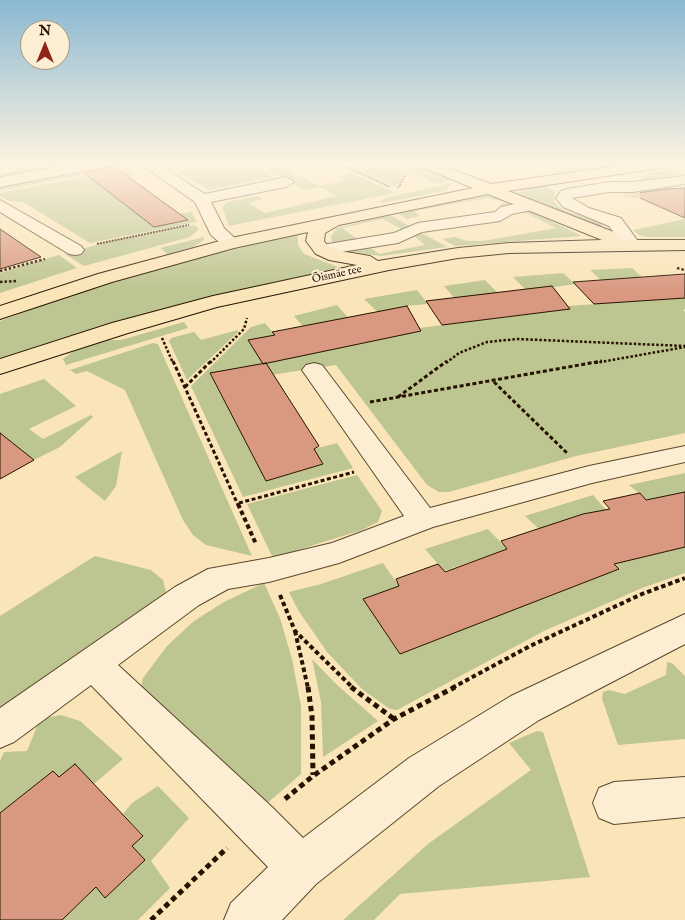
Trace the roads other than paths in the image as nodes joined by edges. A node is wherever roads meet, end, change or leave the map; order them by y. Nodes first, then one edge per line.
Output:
1 (2, 206) edge
2 (205, 206) edge
3 (405, 206) edge
4 (530, 206) joint
5 (573, 206) edge
6 (626, 206) tunnel mouth
7 (336, 220) junction
8 (615, 222) junction
9 (231, 243) junction
10 (631, 244) junction
11 (685, 245) edge
12 (75, 250) road end
13 (322, 250) junction
14 (389, 264) junction
15 (0, 313) edge
16 (0, 367) edge
17 (314, 370) dead end
18 (685, 454) edge
19 (424, 520) junction
20 (685, 628) edge
21 (93, 664) junction
22 (0, 730) edge
23 (685, 797) edge
24 (614, 802) dead end
25 (300, 868) junction
26 (248, 920) edge

1 - 12 street
2 - 9 street
3 - 7 main road
4 - 10 main road
4 - 13 street
5 - 8 street
6 - 8 street
7 - 9 main road
7 - 13 main road
8 - 10 street
9 - 15 main road
10 - 11 main road, Õismäe tee
10 - 14 main road, Õismäe tee
13 - 14 main road
14 - 16 main road, Õismäe tee
17 - 19 street
18 - 19 street
19 - 21 street
20 - 25 street
21 - 22 street
21 - 25 street
23 - 24 street
25 - 26 street

